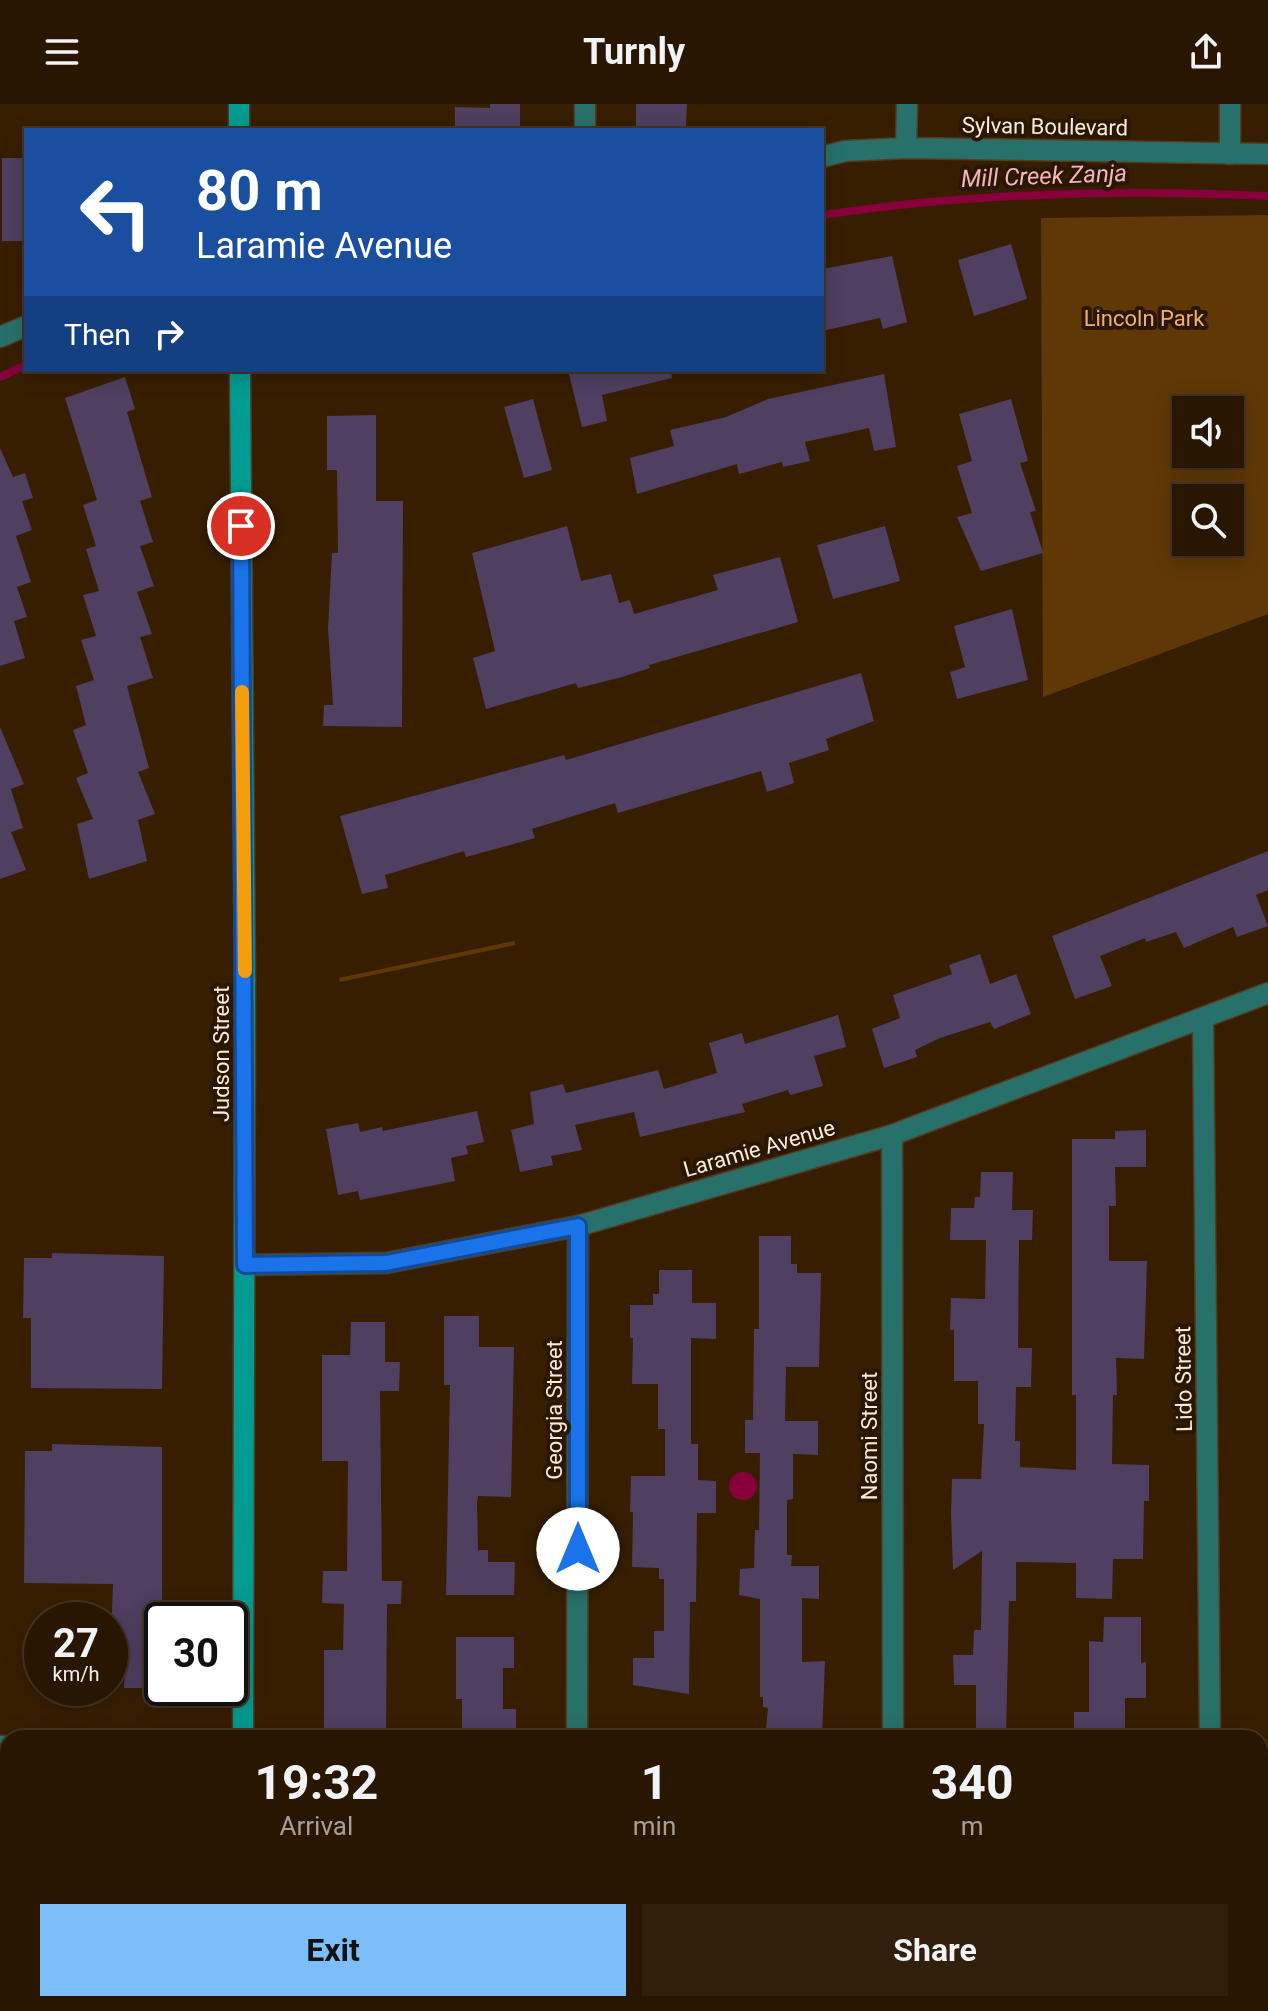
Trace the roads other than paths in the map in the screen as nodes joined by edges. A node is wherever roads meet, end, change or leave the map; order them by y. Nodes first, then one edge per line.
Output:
1 (239, 104) edge
2 (585, 104) edge
3 (907, 104) edge
4 (1230, 104) edge
5 (239, 128) edge
6 (585, 128) edge
7 (906, 148) junction
8 (1230, 154) junction
9 (1268, 154) edge
10 (824, 156) edge
11 (24, 327) edge
12 (0, 337) edge
13 (240, 372) edge
14 (1268, 993) edge
15 (1203, 1019) junction
16 (892, 1135) junction
17 (578, 1226) junction
18 (245, 1265) junction
19 (243, 1730) edge
20 (577, 1730) edge
21 (893, 1730) edge
22 (1210, 1730) edge

1 - 5 main road
2 - 6 street
3 - 7 street
4 - 8 street
7 - 8 street, Sylvan Boulevard
7 - 10 street, Sylvan Boulevard
8 - 9 street, Sylvan Boulevard
11 - 12 street
13 - 18 main road, Judson Street
14 - 15 street, Laramie Avenue
15 - 16 street, Laramie Avenue
15 - 22 street, Lido Street
16 - 17 street, Laramie Avenue
16 - 21 street, Naomi Street
17 - 18 street, Laramie Avenue
17 - 20 street, Georgia Street
18 - 19 main road, Judson Street

